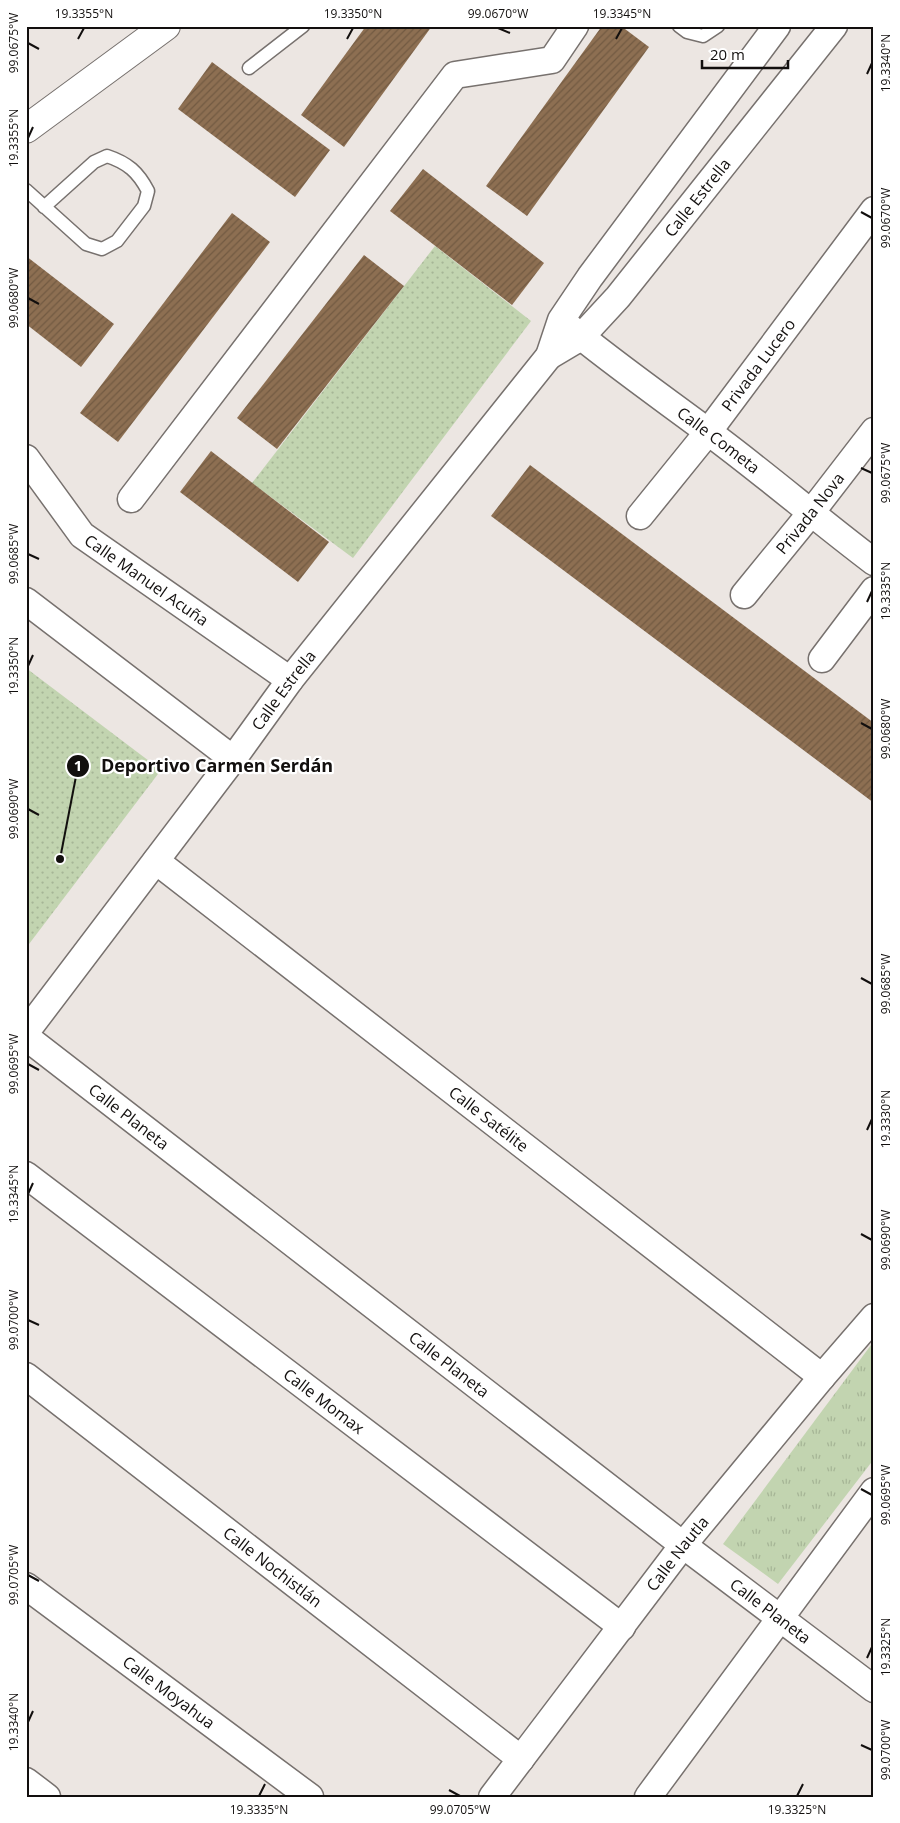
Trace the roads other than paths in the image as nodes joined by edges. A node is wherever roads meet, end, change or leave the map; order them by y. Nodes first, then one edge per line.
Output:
1 (166, 26) edge
2 (303, 26) edge
3 (575, 26) edge
4 (679, 26) edge
5 (718, 26) edge
6 (777, 26) edge
7 (834, 26) edge
8 (249, 68) dead end
9 (26, 129) edge
10 (26, 190) edge
11 (44, 207) junction
12 (874, 210) edge
13 (561, 320) junction
14 (581, 337) junction
15 (549, 356) junction
16 (874, 431) edge
17 (708, 432) junction
18 (26, 458) edge
19 (131, 499) dead end
20 (810, 514) junction
21 (640, 516) dead end
22 (874, 562) edge
23 (874, 590) edge
24 (744, 595) dead end
25 (26, 601) edge
26 (822, 659) dead end
27 (290, 680) junction
28 (233, 759) junction
29 (156, 861) junction
30 (26, 1032) edge
31 (26, 1037) edge
32 (26, 1175) edge
33 (874, 1317) edge
34 (26, 1376) edge
35 (822, 1377) junction
36 (874, 1491) edge
37 (684, 1545) junction
38 (26, 1586) edge
39 (781, 1618) junction
40 (622, 1627) junction
41 (874, 1688) edge
42 (521, 1759) junction
43 (26, 1781) edge
44 (47, 1797) edge
45 (310, 1797) edge
46 (492, 1797) edge
47 (648, 1797) edge

1 - 9 street
2 - 8 lane
3 - 19 street
4 - 5 lane
6 - 13 street, Calle Estrella
7 - 14 street, Calle Estrella
10 - 11 lane
11 - 11 lane
12 - 17 street, Privada Lucero
13 - 14 street, Calle Cometa
13 - 15 street, Calle Estrella
14 - 15 street, Calle Estrella
14 - 17 street, Calle Cometa
15 - 27 street, Calle Estrella
16 - 20 street, Privada Nova
17 - 20 street, Calle Cometa
17 - 21 street, Privada Lucero
18 - 27 street, Calle Manuel Acuña
20 - 22 street, Calle Cometa
20 - 24 street, Privada Nova
23 - 26 street
25 - 28 street
27 - 28 street, Calle Estrella
28 - 29 street, Calle Estrella
29 - 30 street, Calle Estrella
29 - 35 street, Calle Satélite
31 - 37 street, Calle Planeta
32 - 40 street, Calle Momax
33 - 35 street, Calle Nautla
34 - 42 street, Calle Nochistlán
35 - 37 street, Calle Nautla
36 - 39 street
37 - 39 street, Calle Planeta
37 - 40 street, Calle Nautla
38 - 45 street, Calle Moyahua
39 - 41 street, Calle Planeta
39 - 47 street
40 - 42 street, Calle Nautla
42 - 46 street, Calle Nautla
43 - 44 street

